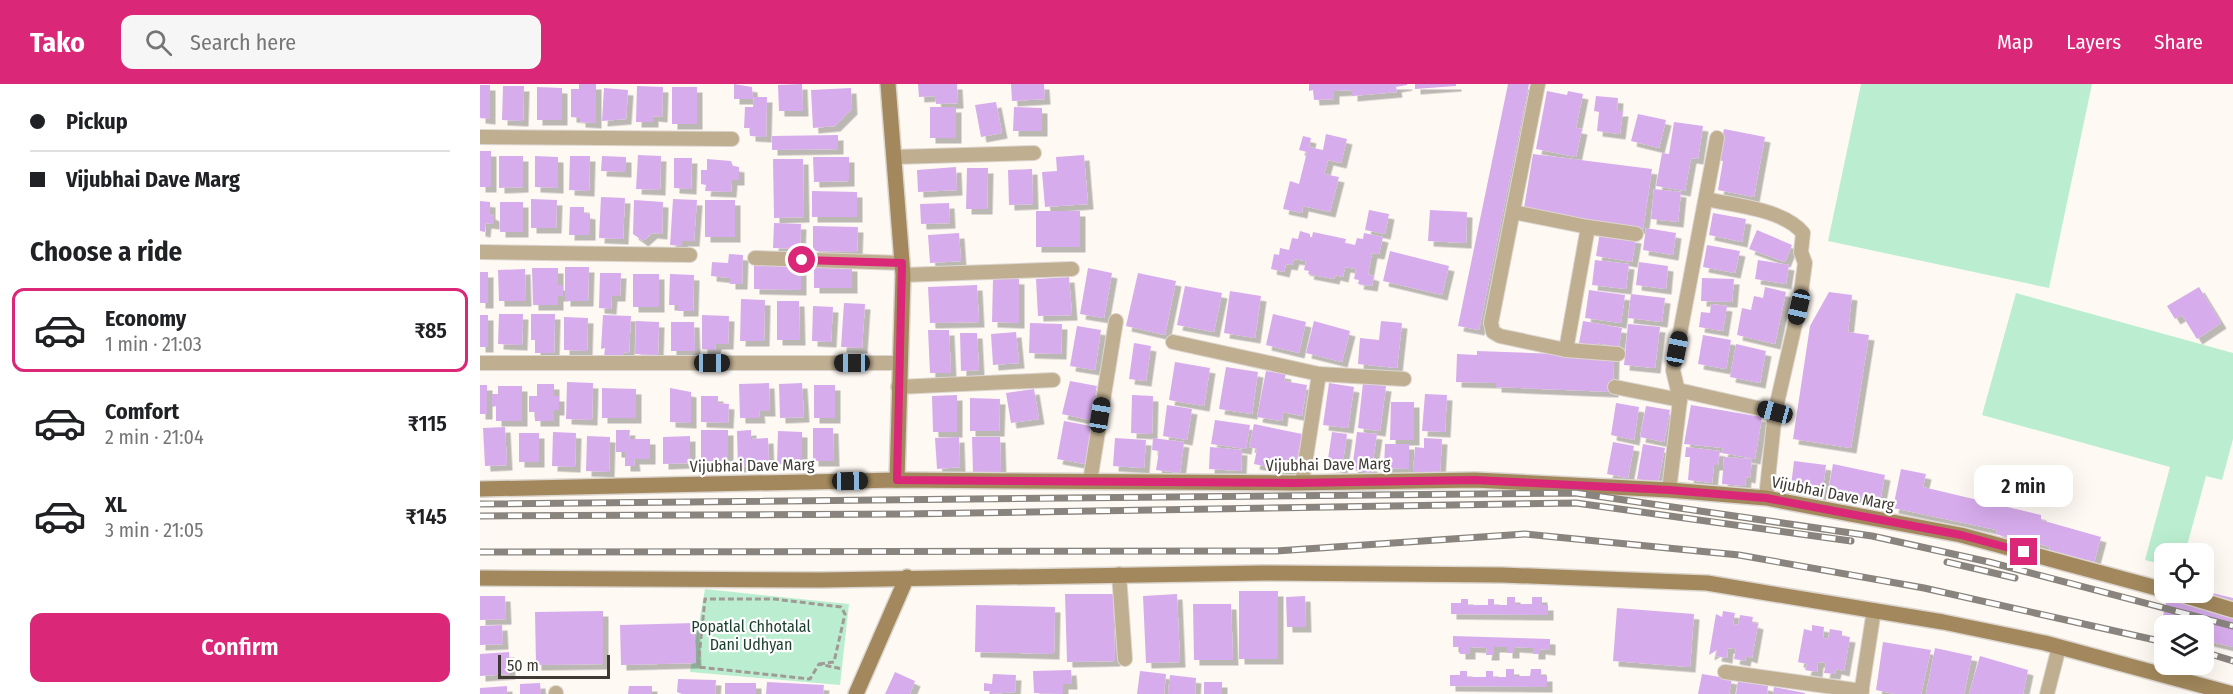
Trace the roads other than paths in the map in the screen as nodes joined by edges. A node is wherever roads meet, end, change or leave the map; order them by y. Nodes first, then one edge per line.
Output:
1 (888, 84) edge
2 (1538, 84) edge
3 (480, 137) edge
4 (1717, 138) dead end
5 (732, 140) dead end
6 (1034, 153) dead end
7 (894, 157) junction
8 (1706, 199) junction
9 (1513, 212) junction
10 (1588, 226) junction
11 (1636, 234) dead end
12 (480, 252) edge
13 (690, 255) dead end
14 (754, 258) dead end
15 (902, 269) junction
16 (1072, 269) dead end
17 (1116, 321) dead end
18 (1173, 342) dead end
19 (1566, 350) junction
20 (1618, 354) dead end
21 (480, 363) edge
22 (900, 363) junction
23 (1319, 374) junction
24 (1404, 379) dead end
25 (1053, 380) dead end
26 (898, 387) junction
27 (1615, 387) dead end
28 (1679, 395) junction
29 (1775, 412) junction
30 (897, 480) junction
31 (1090, 481) junction
32 (1302, 483) junction
33 (480, 489) edge
34 (1669, 490) junction
35 (1766, 498) junction
36 (1119, 574) junction
37 (907, 577) junction
38 (480, 578) edge
39 (2154, 587) edge
40 (2212, 603) edge
41 (2233, 609) edge
42 (1874, 610) junction
43 (2058, 647) junction
44 (1125, 659) dead end
45 (1725, 672) dead end
46 (1861, 692) edge
47 (856, 694) edge
48 (2047, 694) edge
49 (2233, 694) edge

1 - 7 street
2 - 9 street
3 - 5 street
4 - 8 street
6 - 7 street
7 - 15 street
8 - 28 street
8 - 29 street
9 - 10 street
9 - 19 street
10 - 11 street
10 - 19 street
12 - 13 street
14 - 15 street
15 - 16 street
15 - 22 street
17 - 31 street
18 - 23 street
19 - 20 street
21 - 22 street
22 - 26 street
23 - 24 street
23 - 32 street
25 - 26 street
26 - 30 street
27 - 28 street
28 - 29 street
28 - 34 street
29 - 35 street
30 - 31 street, Vijubhai Dave Marg
30 - 33 street, Vijubhai Dave Marg
31 - 32 street, Vijubhai Dave Marg
32 - 34 street, Vijubhai Dave Marg
34 - 35 street, Vijubhai Dave Marg
35 - 39 street, Vijubhai Dave Marg
36 - 37 street
36 - 42 street
36 - 44 street
37 - 38 street
37 - 47 street
40 - 41 street
42 - 43 street
42 - 46 street
43 - 48 street
43 - 49 street
45 - 46 street

